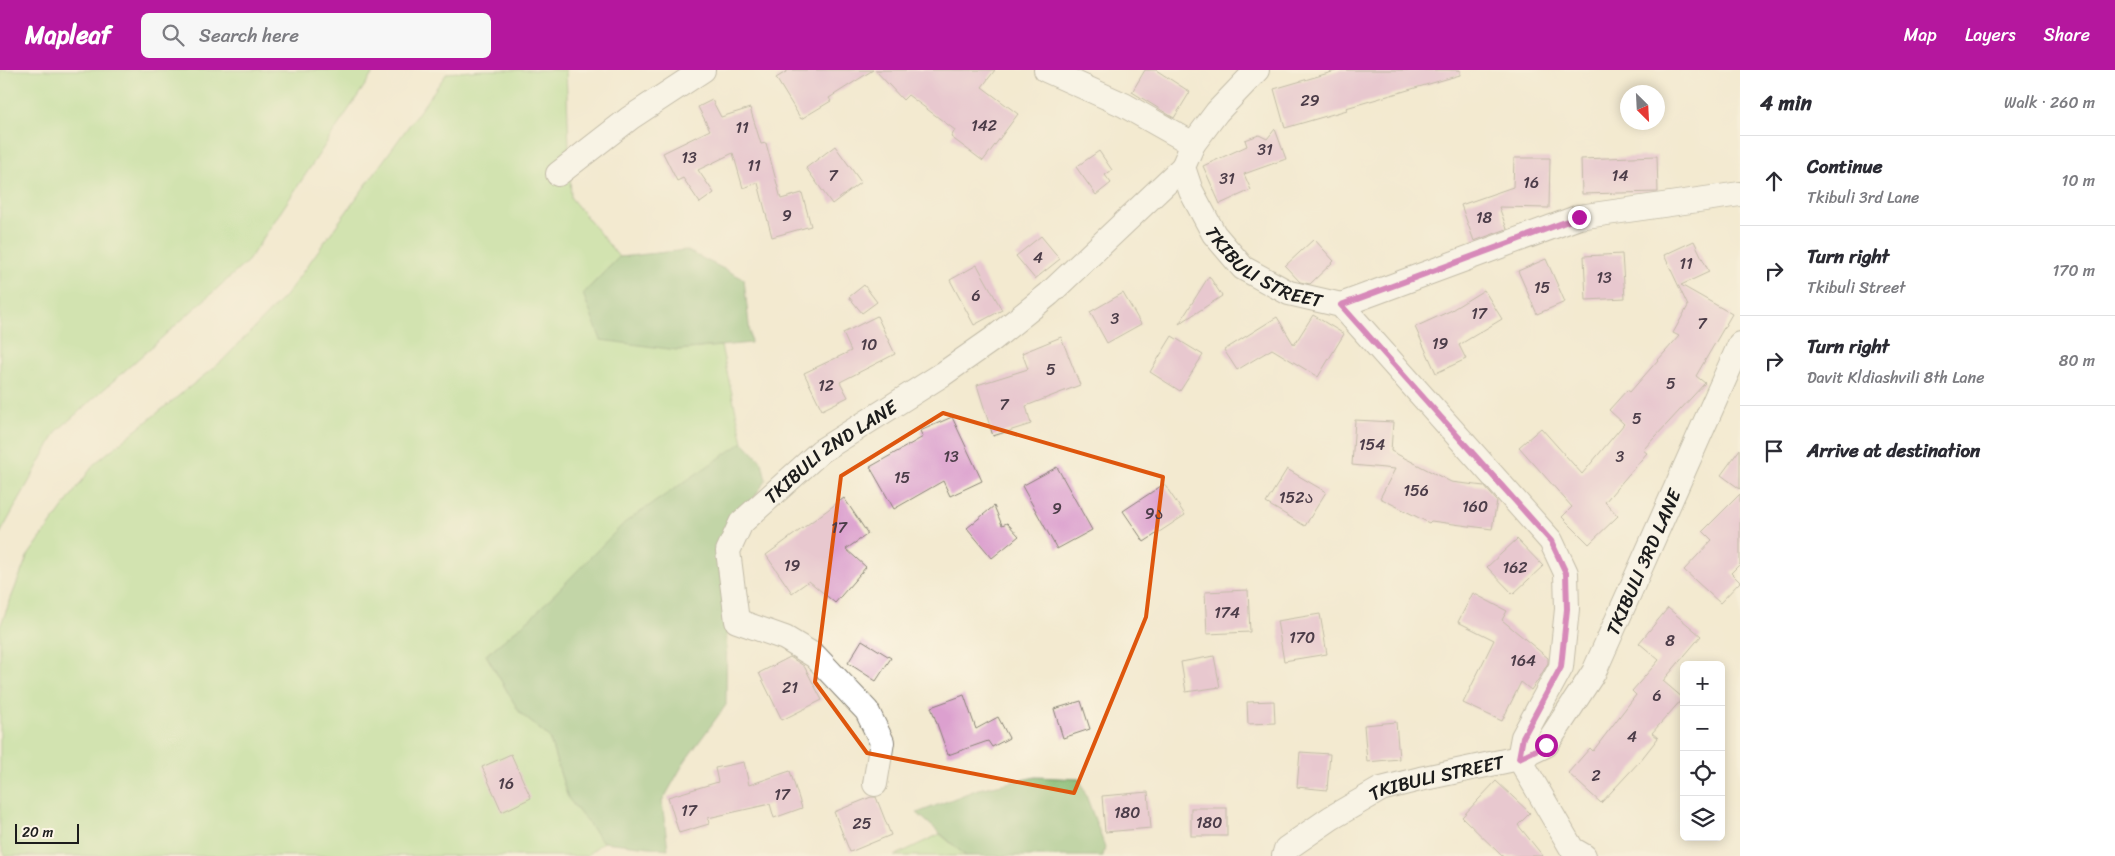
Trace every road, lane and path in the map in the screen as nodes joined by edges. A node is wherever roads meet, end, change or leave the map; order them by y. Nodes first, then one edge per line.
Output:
1 (702, 70) edge
2 (1046, 70) edge
3 (1257, 70) edge
4 (1193, 144) junction
5 (1183, 167) junction
6 (558, 174) dead end
7 (1740, 194) edge
8 (1341, 305) junction
9 (1740, 344) edge
10 (1519, 758) junction
11 (875, 784) dead end
12 (1284, 856) edge
13 (1584, 856) edge

1 - 6 street
2 - 4 street
3 - 4 street
4 - 5 street
5 - 8 street, TKIBULI STREET
5 - 11 street, TKIBULI 2ND LANE
7 - 8 street
8 - 10 street, TKIBULI STREET
9 - 10 street, TKIBULI 3RD LANE
10 - 12 street, TKIBULI STREET
10 - 13 street

